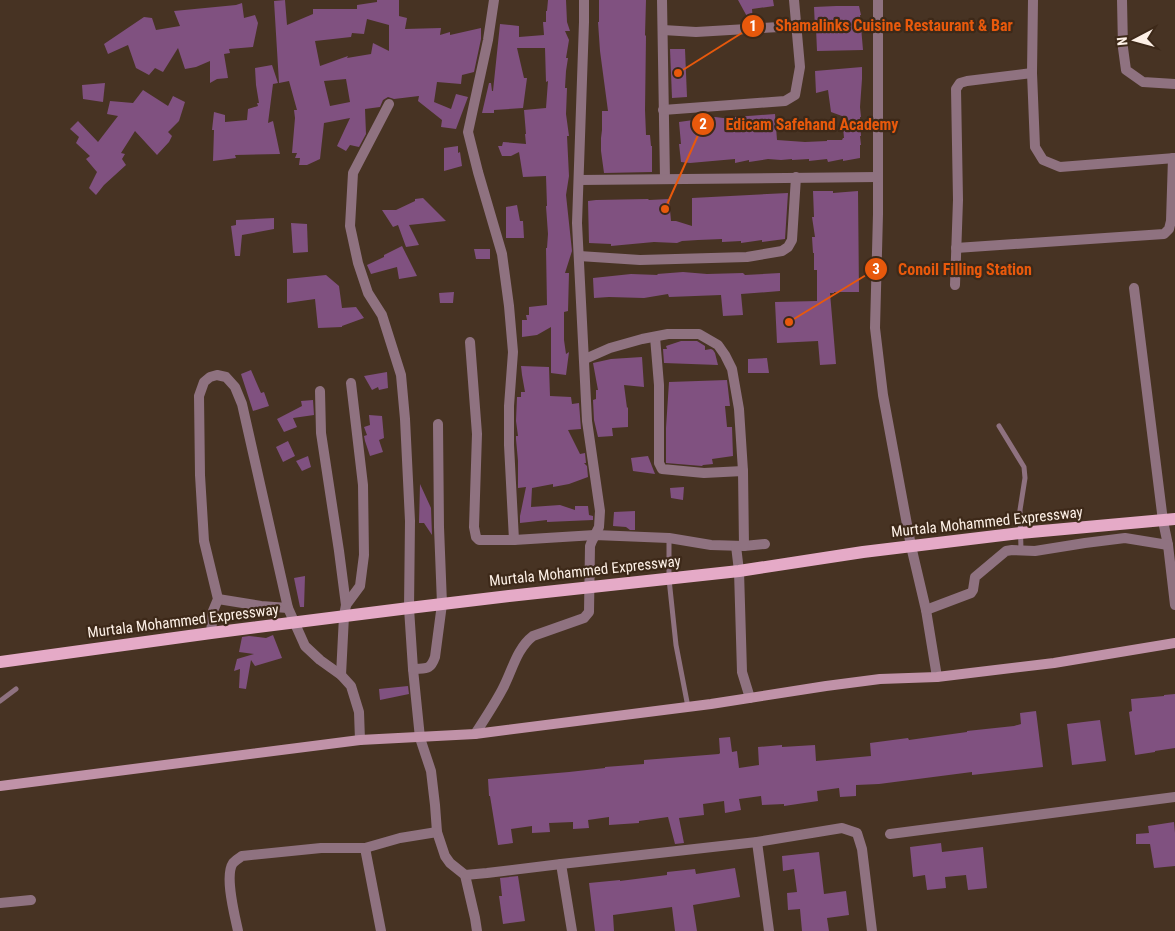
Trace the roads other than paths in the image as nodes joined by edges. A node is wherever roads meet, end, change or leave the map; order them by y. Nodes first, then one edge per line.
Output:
1 (494, 0) edge
2 (584, 0) edge
3 (662, 0) edge
4 (794, 0) edge
5 (878, 0) edge
6 (1033, 0) edge
7 (1122, 0) edge
8 (796, 26) junction
9 (662, 30) junction
10 (1032, 73) junction
11 (1175, 84) edge
12 (389, 104) dead end
13 (663, 110) junction
14 (1174, 158) edge
15 (878, 176) junction
16 (796, 177) junction
17 (665, 179) junction
18 (579, 180) junction
19 (956, 248) junction
20 (579, 256) junction
21 (955, 284) dead end
22 (1134, 288) dead end
23 (655, 337) junction
24 (470, 342) dead end
25 (585, 359) junction
26 (350, 383) dead end
27 (320, 391) dead end
28 (438, 424) dead end
29 (999, 426) dead end
30 (743, 470) junction
31 (1169, 520) edge
32 (1020, 533) junction
33 (595, 535) junction
34 (669, 538) junction
35 (514, 540) junction
36 (765, 544) dead end
37 (1168, 545) junction
38 (740, 546) junction
39 (911, 546) junction
40 (1021, 550) junction
41 (739, 571) junction
42 (669, 578) junction
43 (590, 587) junction
44 (218, 599) junction
45 (442, 604) junction
46 (1175, 605) edge
47 (288, 608) junction
48 (409, 608) junction
49 (345, 610) junction
50 (926, 610) junction
51 (294, 623) junction
52 (211, 632) junction
53 (1175, 643) edge
54 (0, 662) edge
55 (413, 669) junction
56 (341, 674) junction
57 (937, 677) junction
58 (16, 689) dead end
59 (750, 698) junction
60 (0, 701) edge
61 (688, 707) junction
62 (475, 734) junction
63 (420, 738) junction
64 (360, 740) junction
65 (0, 786) edge
66 (1175, 797) edge
67 (437, 832) junction
68 (890, 834) dead end
69 (757, 842) junction
70 (365, 848) junction
71 (561, 864) junction
72 (464, 875) junction
73 (31, 900) dead end
74 (0, 904) edge
75 (238, 931) edge
76 (381, 931) edge
77 (477, 931) edge
78 (572, 931) edge
79 (769, 931) edge
80 (872, 931) edge

1 - 35 street
2 - 18 street
3 - 9 street
4 - 8 street
5 - 15 street
6 - 10 street
7 - 11 street
8 - 9 street
8 - 13 street
9 - 13 street
10 - 14 street
10 - 19 street
12 - 48 street
13 - 17 street
14 - 19 street
15 - 16 street
15 - 39 street
16 - 17 street
16 - 20 street
17 - 18 street
18 - 20 street
19 - 21 street
20 - 25 street
22 - 31 street
23 - 25 street
23 - 30 street
23 - 30 street
24 - 35 street
25 - 33 street
26 - 49 street
27 - 49 street
28 - 45 street
29 - 32 lane
30 - 38 street
31 - 32 main road, Murtala Mohammed Expressway
31 - 37 street
32 - 39 main road, Murtala Mohammed Expressway
32 - 40 lane
33 - 34 street
33 - 35 street
33 - 43 street
34 - 38 street
34 - 42 lane
36 - 38 street
37 - 40 street
37 - 46 street
38 - 41 street
39 - 41 main road, Murtala Mohammed Expressway
39 - 50 street
40 - 50 street
41 - 42 main road, Murtala Mohammed Expressway
41 - 59 street
42 - 43 main road, Murtala Mohammed Expressway
42 - 61 lane
43 - 45 main road, Murtala Mohammed Expressway
43 - 62 street
44 - 47 street
44 - 47 street
44 - 52 street
45 - 48 main road, Murtala Mohammed Expressway
45 - 55 street
47 - 51 street
48 - 49 main road, Murtala Mohammed Expressway
48 - 55 street
49 - 51 main road, Murtala Mohammed Expressway
49 - 56 street
50 - 57 street
51 - 52 main road, Murtala Mohammed Expressway
51 - 56 street
52 - 54 main road, Murtala Mohammed Expressway
53 - 57 main road
55 - 63 street
56 - 64 street
57 - 59 main road
58 - 60 lane
59 - 61 main road
61 - 62 main road
62 - 63 main road
63 - 64 main road
63 - 67 street
64 - 65 main road
66 - 68 street
67 - 70 street
67 - 72 street
69 - 71 street
69 - 79 street
69 - 80 street
70 - 75 street
70 - 76 street
71 - 72 street
71 - 78 street
72 - 77 street
73 - 74 street

